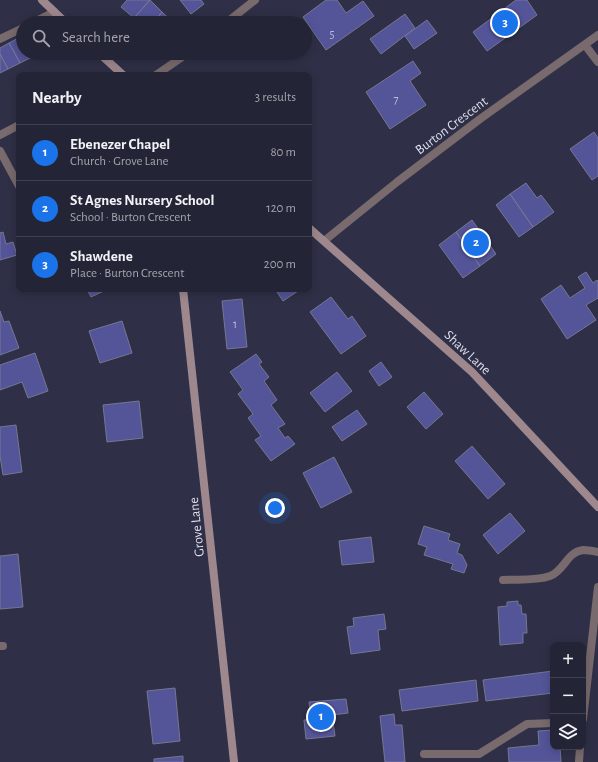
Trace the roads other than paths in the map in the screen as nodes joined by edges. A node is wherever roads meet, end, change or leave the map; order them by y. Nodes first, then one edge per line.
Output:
1 (42, 0) edge
2 (256, 0) edge
3 (54, 12) junction
4 (46, 16) edge
5 (58, 16) edge
6 (235, 16) edge
7 (16, 31) edge
8 (598, 35) edge
9 (0, 39) edge
10 (584, 45) junction
11 (106, 60) edge
12 (178, 60) edge
13 (598, 62) edge
14 (119, 72) edge
15 (160, 72) edge
16 (16, 127) edge
17 (0, 135) edge
18 (0, 151) edge
19 (16, 180) edge
20 (312, 231) edge
21 (324, 241) junction
22 (183, 292) edge
23 (598, 507) edge
24 (598, 552) edge
25 (503, 580) dead end
26 (598, 588) edge
27 (584, 714) edge
28 (550, 723) edge
29 (580, 750) edge
30 (424, 754) dead end
31 (234, 762) edge
32 (579, 762) edge

1 - 3 main road
2 - 6 street
3 - 4 street
3 - 5 main road
7 - 9 street
8 - 10 street, Burton Crescent
10 - 13 street
10 - 21 street, Burton Crescent
11 - 14 main road
12 - 15 street
16 - 17 street
18 - 19 street
20 - 21 main road, Shaw Lane
21 - 23 main road, Shaw Lane
22 - 31 main road, Grove Lane
24 - 25 street
26 - 27 street
28 - 30 street
29 - 32 street

